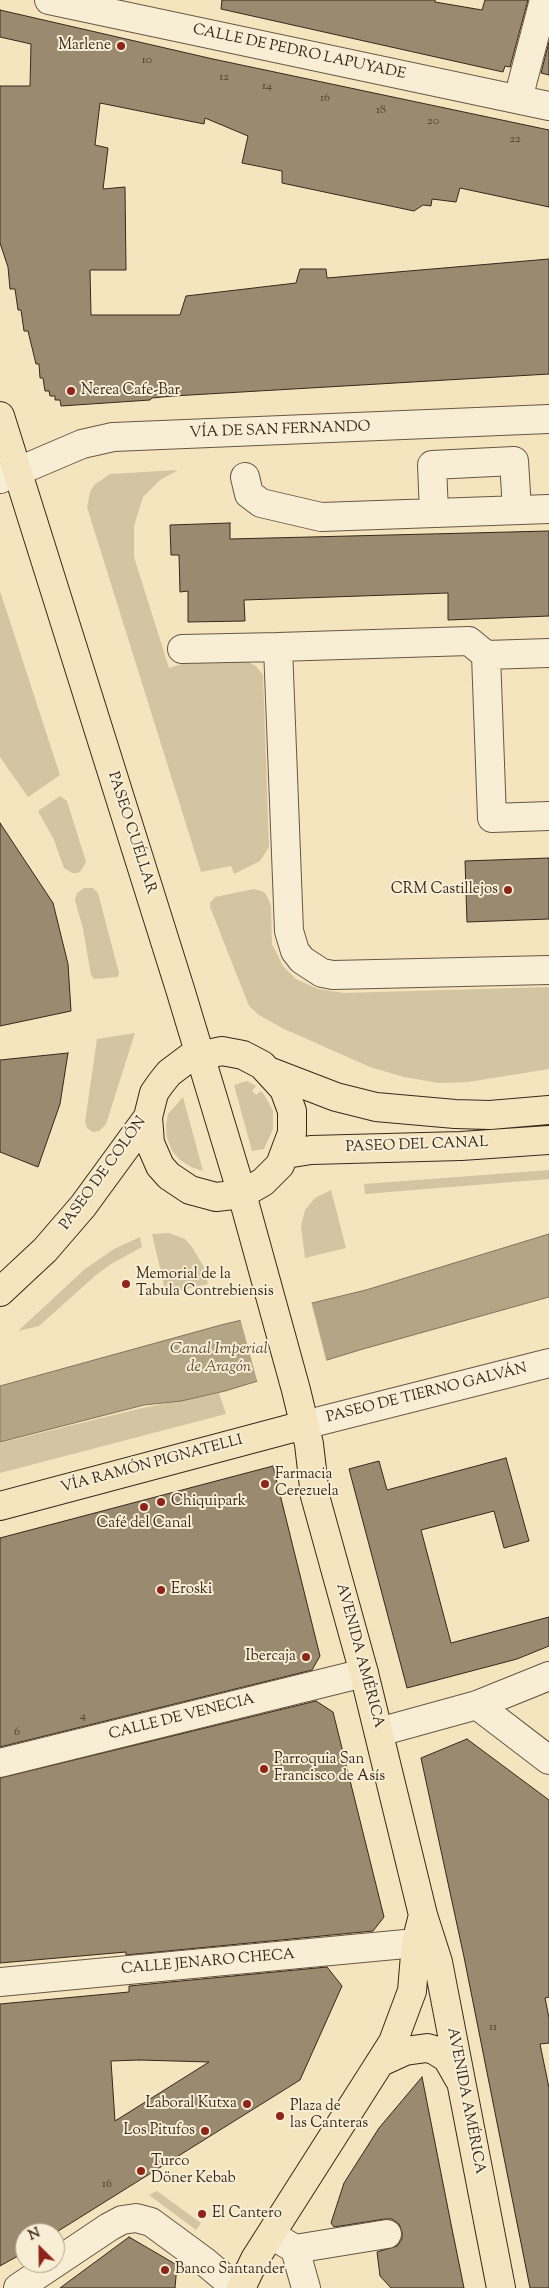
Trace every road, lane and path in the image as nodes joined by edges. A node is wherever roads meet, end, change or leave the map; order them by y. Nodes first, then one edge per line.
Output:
1 (49, 0) edge
2 (544, 0) edge
3 (146, 10) edge
4 (518, 99) junction
5 (549, 106) edge
6 (0, 416) edge
7 (549, 419) edge
8 (9, 476) edge
9 (245, 478) dead end
10 (549, 509) edge
11 (517, 510) junction
12 (434, 513) junction
13 (278, 647) junction
14 (182, 649) dead end
15 (549, 653) edge
16 (486, 655) junction
17 (549, 816) edge
18 (549, 970) edge
19 (200, 1054) junction
20 (271, 1072) junction
21 (549, 1110) edge
22 (148, 1117) junction
23 (549, 1140) edge
24 (286, 1154) junction
25 (242, 1194) junction
26 (269, 1289) joint
27 (0, 1292) edge
28 (549, 1363) edge
29 (304, 1425) junction
30 (0, 1506) edge
31 (364, 1673) junction
32 (549, 1676) edge
33 (477, 1705) junction
34 (379, 1732) junction
35 (549, 1760) edge
36 (0, 1763) edge
37 (423, 1915) junction
38 (416, 1943) junction
39 (0, 1982) edge
40 (383, 2061) junction
41 (461, 2085) junction
42 (387, 2234) dead end
43 (270, 2235) junction
44 (295, 2249) junction
45 (18, 2288) edge
46 (236, 2288) edge
47 (241, 2288) edge
48 (306, 2288) edge
49 (501, 2288) edge

1 - 3 street, CALLE DE PEDRO LAPUYADE
2 - 4 street
3 - 4 street, CALLE DE PEDRO LAPUYADE
4 - 5 street, CALLE DE PEDRO LAPUYADE
6 - 8 main road, PASEO CUÉLLAR
7 - 8 street, VÍA DE SAN FERNANDO
8 - 19 main road, PASEO CUÉLLAR
9 - 12 street
10 - 11 street
11 - 12 street
11 - 12 street
13 - 14 street
13 - 16 street
13 - 18 street
15 - 16 street
16 - 17 street
19 - 20 main road, PASEO DEL CANAL
19 - 22 main road, PASEO DE COLÓN
19 - 25 main road, PASEO CUÉLLAR
20 - 21 main road, PASEO DEL CANAL
20 - 24 main road, PASEO DEL CANAL
22 - 25 main road, PASEO DEL CANAL
22 - 27 main road, PASEO DE COLÓN
23 - 24 main road, PASEO DEL CANAL
24 - 25 main road, PASEO DEL CANAL
25 - 26 main road, PASEO CUÉLLAR
26 - 29 main road, AVENIDA AMÉRICA
28 - 29 street, PASEO DE TIERNO GALVÁN
29 - 30 main road, VÍA RAMÓN PIGNATELLI
29 - 31 main road, AVENIDA AMÉRICA
31 - 34 main road, AVENIDA AMÉRICA
31 - 36 street, CALLE DE VENECIA
32 - 33 street
33 - 34 street
33 - 35 street
34 - 37 main road, AVENIDA AMÉRICA
37 - 38 main road, AVENIDA AMÉRICA
37 - 41 main road, AVENIDA AMÉRICA
38 - 39 street, CALLE JENARO CHECA
38 - 40 main road
40 - 41 main road
40 - 43 main road
41 - 49 main road, AVENIDA AMÉRICA
42 - 44 street
43 - 44 street
43 - 47 main road
44 - 48 street
45 - 46 street

